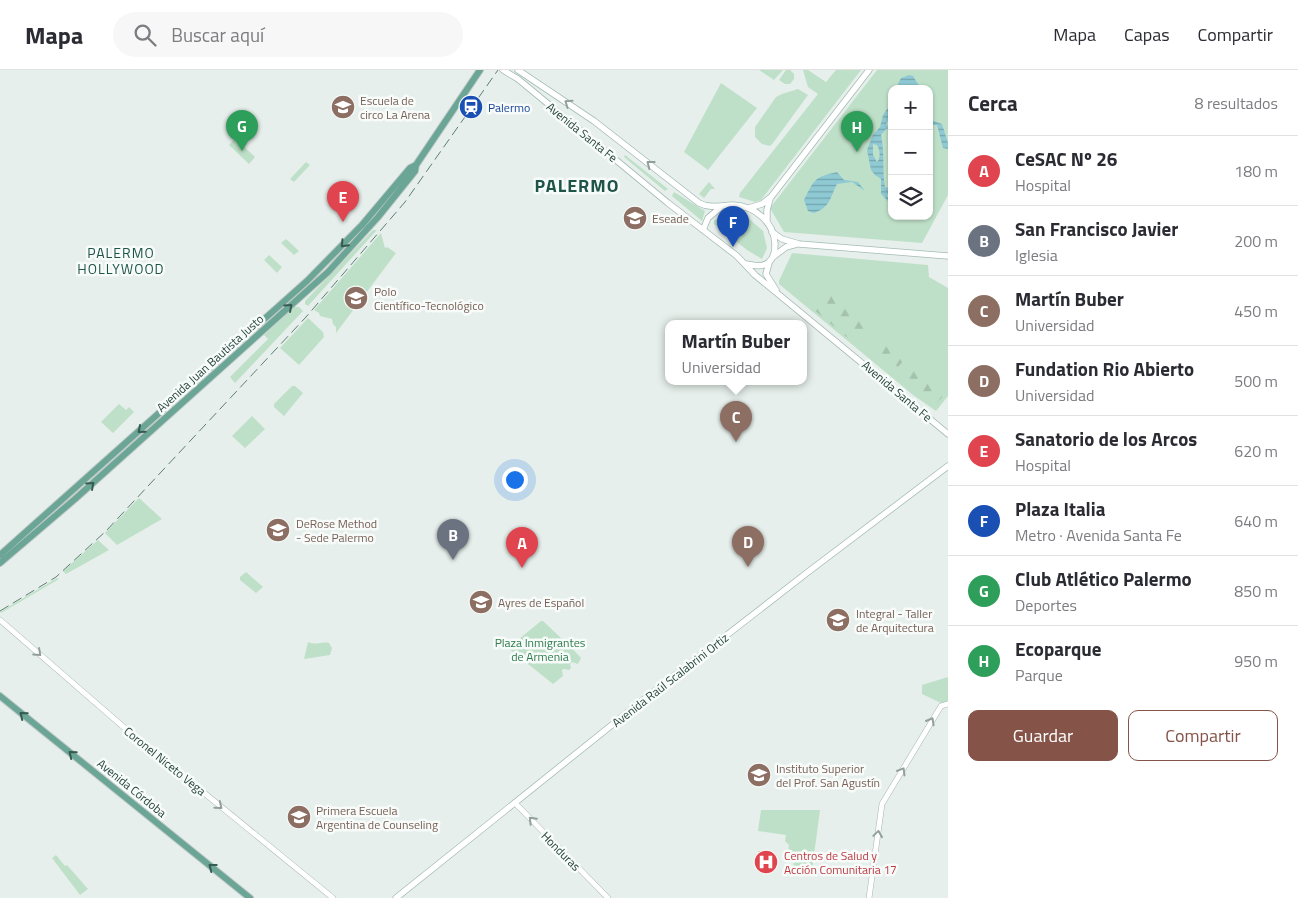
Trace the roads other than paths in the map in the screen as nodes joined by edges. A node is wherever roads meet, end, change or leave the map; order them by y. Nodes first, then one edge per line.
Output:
1 (480, 70) edge
2 (503, 70) edge
3 (869, 70) edge
4 (521, 71) edge
5 (416, 165) junction
6 (770, 197) junction
7 (723, 206) junction
8 (749, 208) junction
9 (767, 221) junction
10 (703, 230) junction
11 (772, 232) junction
12 (799, 244) junction
13 (948, 256) edge
14 (773, 257) junction
15 (769, 263) junction
16 (746, 264) junction
17 (776, 291) junction
18 (948, 434) edge
19 (948, 466) edge
20 (0, 555) edge
21 (0, 563) edge
22 (0, 620) edge
23 (0, 696) edge
24 (945, 705) edge
25 (515, 803) junction
26 (250, 898) edge
27 (333, 898) edge
28 (396, 898) edge
29 (608, 898) edge
30 (869, 898) edge

1 - 5 main road, Avenida Juan Bautista Justo
2 - 10 main road, Avenida Santa Fe
3 - 6 main road
7 -> 4 main road, Avenida Santa Fe
5 -> 20 main road, Avenida Juan Bautista Justo
21 -> 5 main road, Avenida Juan Bautista Justo
6 - 8 main road
6 - 9 main road
7 - 8 main road
7 - 10 main road
8 - 9 main road
9 - 11 main road
10 - 16 main road, Avenida Santa Fe
11 - 12 main road
11 - 14 main road
12 - 13 main road
12 - 14 main road
14 - 15 main road
15 - 16 main road
15 - 17 main road, Avenida Santa Fe
16 - 17 main road, Avenida Santa Fe
17 - 18 main road, Avenida Santa Fe
19 - 25 main road, Avenida Raúl Scalabrini Ortiz
22 -> 27 street, Coronel Niceto Vega
26 -> 23 main road, Avenida Córdoba
30 -> 24 street
25 - 28 main road, Avenida Raúl Scalabrini Ortiz
29 -> 25 street, Honduras

